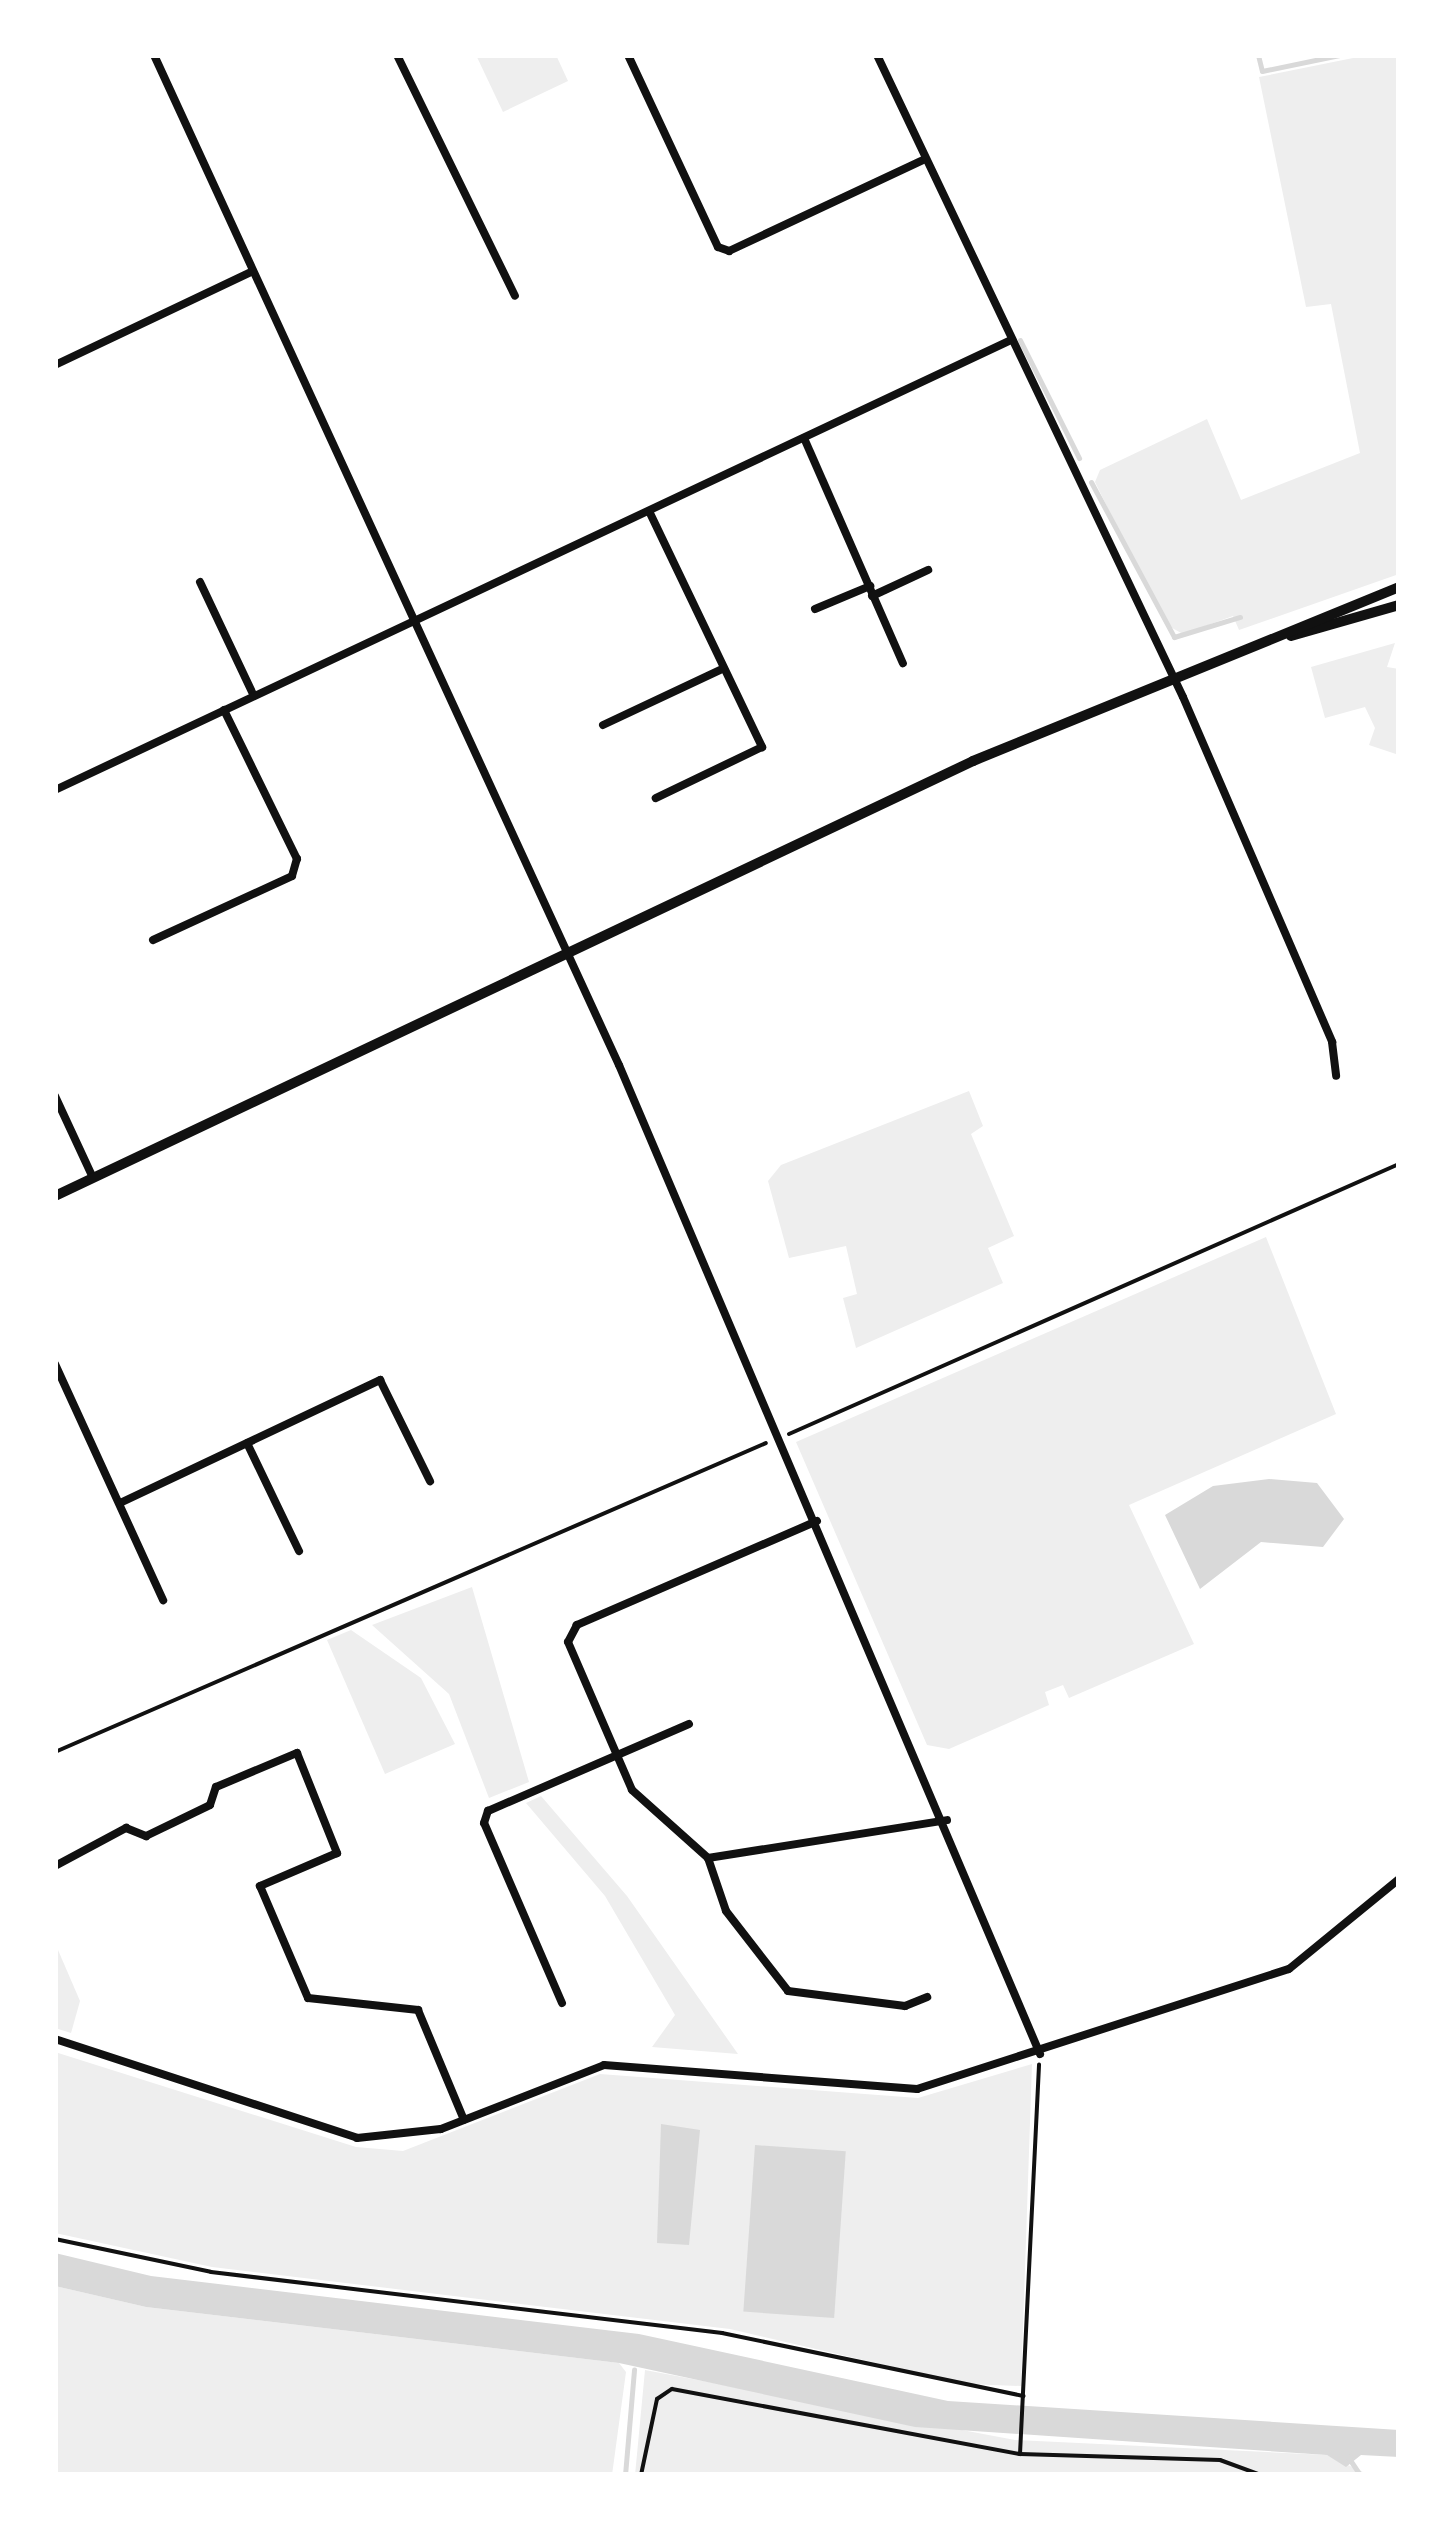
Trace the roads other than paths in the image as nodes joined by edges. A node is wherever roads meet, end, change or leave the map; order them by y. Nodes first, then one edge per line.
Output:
1 (154, 55) edge
2 (397, 55) edge
3 (628, 55) edge
4 (877, 55) edge
5 (925, 159) junction
6 (253, 271) junction
7 (515, 296) dead end
8 (1011, 340) junction
9 (55, 365) edge
10 (804, 438) junction
11 (648, 510) junction
12 (928, 570) dead end
13 (200, 582) dead end
14 (870, 586) junction
15 (1399, 587) edge
16 (872, 596) junction
17 (1399, 605) edge
18 (815, 609) dead end
19 (415, 621) junction
20 (1256, 646) junction
21 (902, 663) dead end
22 (722, 669) junction
23 (1174, 678) junction
24 (254, 696) junction
25 (224, 710) junction
26 (603, 725) dead end
27 (55, 790) edge
28 (656, 798) dead end
29 (152, 940) dead end
30 (568, 952) junction
31 (1336, 1076) dead end
32 (55, 1096) edge
33 (94, 1178) junction
34 (55, 1196) edge
35 (55, 1364) edge
36 (247, 1443) junction
37 (430, 1481) dead end
38 (120, 1503) junction
39 (817, 1521) junction
40 (298, 1551) dead end
41 (163, 1600) dead end
42 (689, 1724) dead end
43 (616, 1756) junction
44 (947, 1820) junction
45 (708, 1858) junction
46 (55, 1866) edge
47 (1399, 1879) edge
48 (927, 1998) dead end
49 (562, 2003) dead end
50 (55, 2039) edge
51 (1040, 2054) junction
52 (464, 2120) junction

1 - 6 street
2 - 7 street
3 - 5 street
4 - 5 street
5 - 8 street
6 - 9 street
6 - 19 street
8 - 10 street
8 - 23 street
10 - 11 street
10 - 14 street
11 - 19 street
11 - 22 street
12 - 16 street
13 - 24 street
14 - 16 street
14 - 18 street
15 - 20 street
16 - 21 street
17 - 20 street
19 - 24 street
19 - 30 street
20 - 23 street
22 - 26 street
22 - 28 street
23 - 30 street
23 - 31 street
24 - 25 street
25 - 27 street
25 - 29 street
30 - 33 street
30 - 39 street
32 - 33 street
33 - 34 street
35 - 38 street
36 - 37 street
36 - 38 street
36 - 40 street
38 - 41 street
39 - 43 street
39 - 44 street
42 - 43 street
43 - 45 street
43 - 49 street
44 - 45 street
44 - 51 street
45 - 48 street
46 - 52 street
47 - 51 street
50 - 52 street
51 - 52 street

